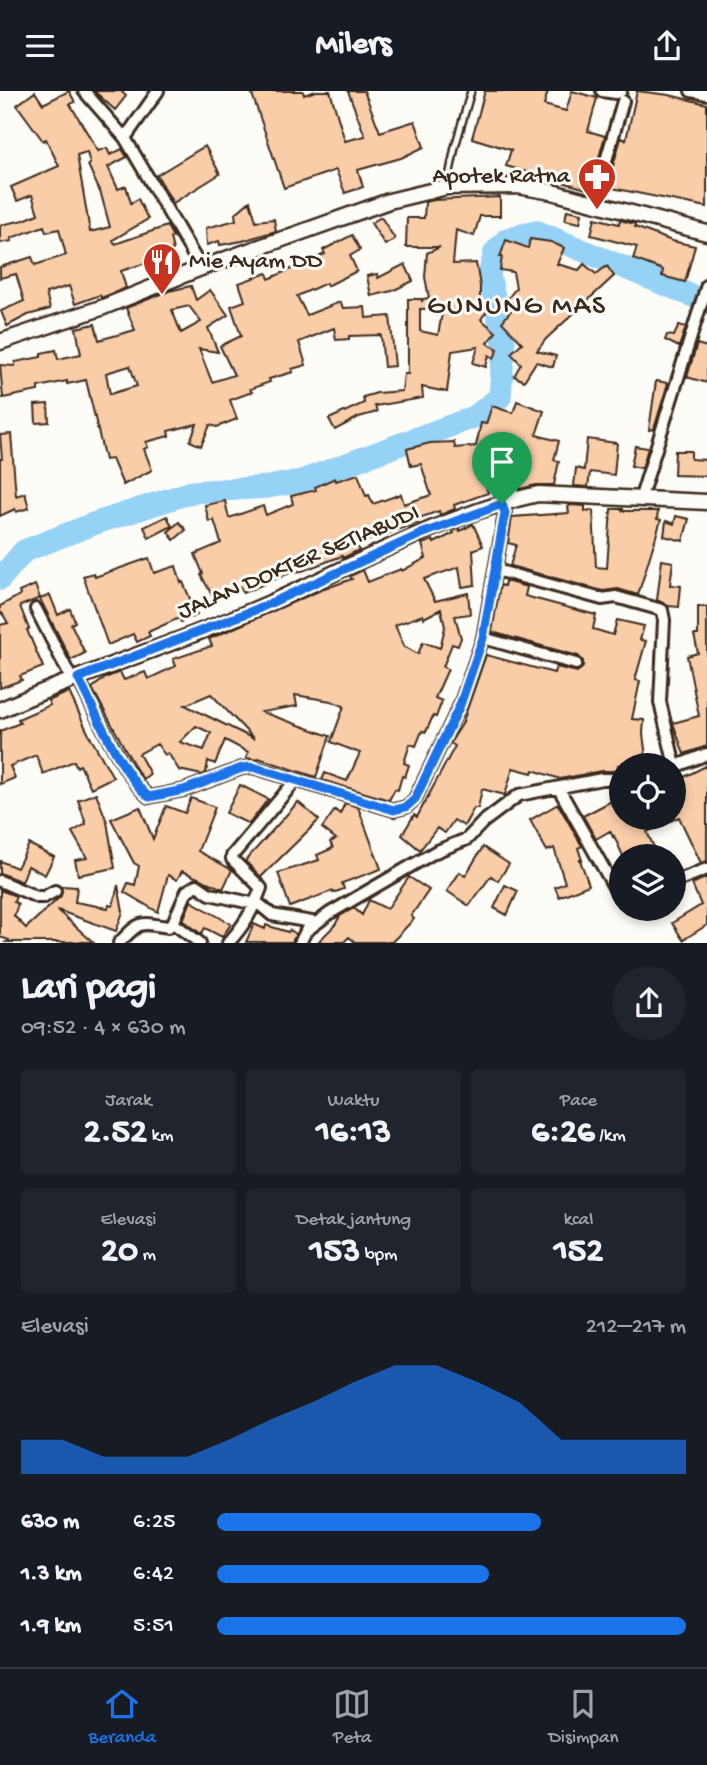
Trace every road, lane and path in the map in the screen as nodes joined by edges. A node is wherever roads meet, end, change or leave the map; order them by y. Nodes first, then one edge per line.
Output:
1 (84, 91) edge
2 (158, 91) edge
3 (471, 91) edge
4 (602, 91) edge
5 (691, 91) edge
6 (707, 94) edge
7 (622, 96) edge
8 (125, 138) junction
9 (447, 187) junction
10 (594, 203) junction
11 (707, 233) edge
12 (201, 268) junction
13 (707, 285) edge
14 (0, 342) edge
15 (513, 462) dead end
16 (640, 500) junction
17 (507, 502) junction
18 (707, 502) edge
19 (496, 570) junction
20 (36, 610) dead end
21 (483, 638) junction
22 (576, 664) dead end
23 (75, 679) junction
24 (0, 710) edge
25 (671, 753) edge
26 (707, 754) edge
27 (686, 762) edge
28 (609, 779) edge
29 (296, 780) junction
30 (559, 789) junction
31 (707, 869) edge
32 (686, 877) edge
33 (609, 880) edge
34 (0, 881) edge
35 (55, 891) dead end
36 (256, 904) junction
37 (173, 923) junction
38 (317, 923) junction
39 (300, 942) edge
40 (119, 943) edge
41 (200, 943) edge
42 (228, 943) edge

1 - 8 street
2 - 8 street
3 - 9 lane
4 - 7 street
5 - 6 street
7 - 10 street
8 - 12 street
9 - 10 street
9 - 12 street
10 - 11 street
12 - 14 street
13 - 16 street
15 - 17 street
16 - 17 street, JALAN DOKTER SETIABUDI
16 - 18 street, JALAN DOKTER SETIABUDI
17 - 19 street
17 - 23 street, JALAN DOKTER SETIABUDI
19 - 21 street
19 - 25 street
20 - 23 street
21 - 22 street
21 - 29 street
23 - 24 street, JALAN DOKTER SETIABUDI
23 - 29 street
26 - 27 street
28 - 30 street
29 - 36 street
30 - 33 street
30 - 38 street
31 - 32 street
34 - 35 street
36 - 37 street
36 - 38 street
36 - 42 street
37 - 40 street
37 - 41 street
38 - 39 street

